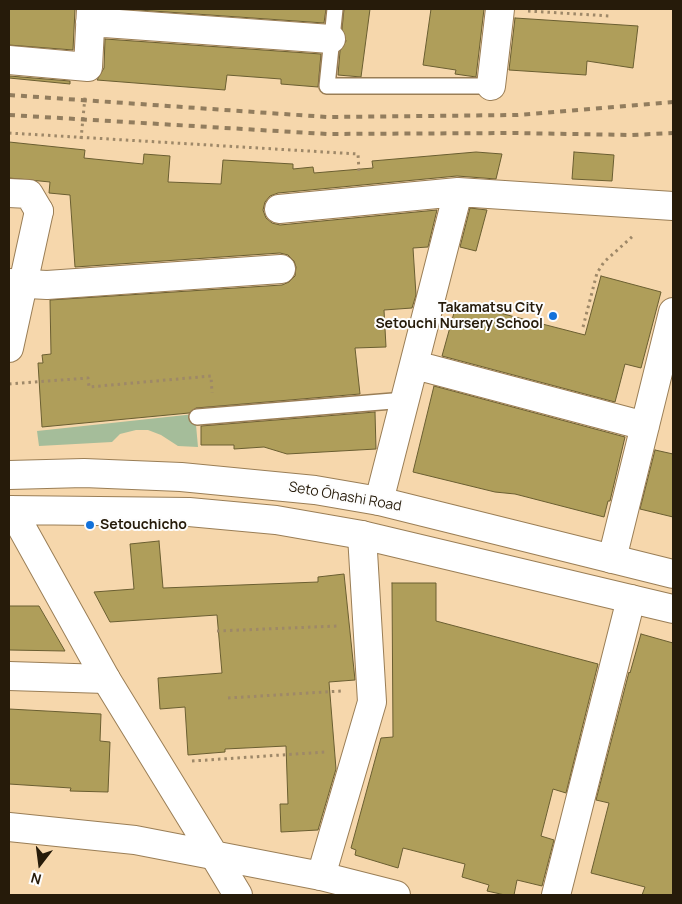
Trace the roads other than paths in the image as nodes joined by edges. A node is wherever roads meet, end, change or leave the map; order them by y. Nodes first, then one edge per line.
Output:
1 (335, 9) edge
2 (500, 9) edge
3 (91, 15) edge
4 (332, 39) junction
5 (9, 60) edge
6 (491, 86) joint
7 (458, 192) junction
8 (9, 193) edge
9 (663, 205) edge
10 (279, 209) dead end
11 (281, 269) dead end
12 (17, 284) edge
13 (673, 312) edge
14 (9, 348) edge
15 (415, 365) junction
16 (406, 400) junction
17 (197, 417) dead end
18 (645, 426) junction
19 (9, 475) edge
20 (379, 501) junction
21 (10, 510) edge
22 (362, 535) junction
23 (612, 559) junction
24 (673, 574) edge
25 (631, 598) junction
26 (673, 609) edge
27 (9, 676) edge
28 (106, 679) junction
29 (9, 827) edge
30 (214, 855) junction
31 (321, 876) junction
32 (238, 895) edge
33 (396, 895) edge
34 (556, 895) edge

1 - 4 lane
2 - 6 street
3 - 4 street
3 - 5 street
4 - 6 lane
7 - 9 street
7 - 10 street
7 - 15 street
8 - 12 street
11 - 12 street
12 - 14 street
13 - 18 street
15 - 16 street
15 - 18 street
16 - 17 lane
16 - 20 street
18 - 23 street
19 - 20 street, Seto Ōhashi Road
20 - 23 street, Seto Ōhashi Road
21 - 22 street
21 - 28 street
22 - 25 street
22 - 31 street
23 - 24 street, Seto Ōhashi Road
25 - 26 street
25 - 34 street
27 - 28 street
28 - 30 street
29 - 30 street
30 - 31 street
30 - 32 street
31 - 33 street

